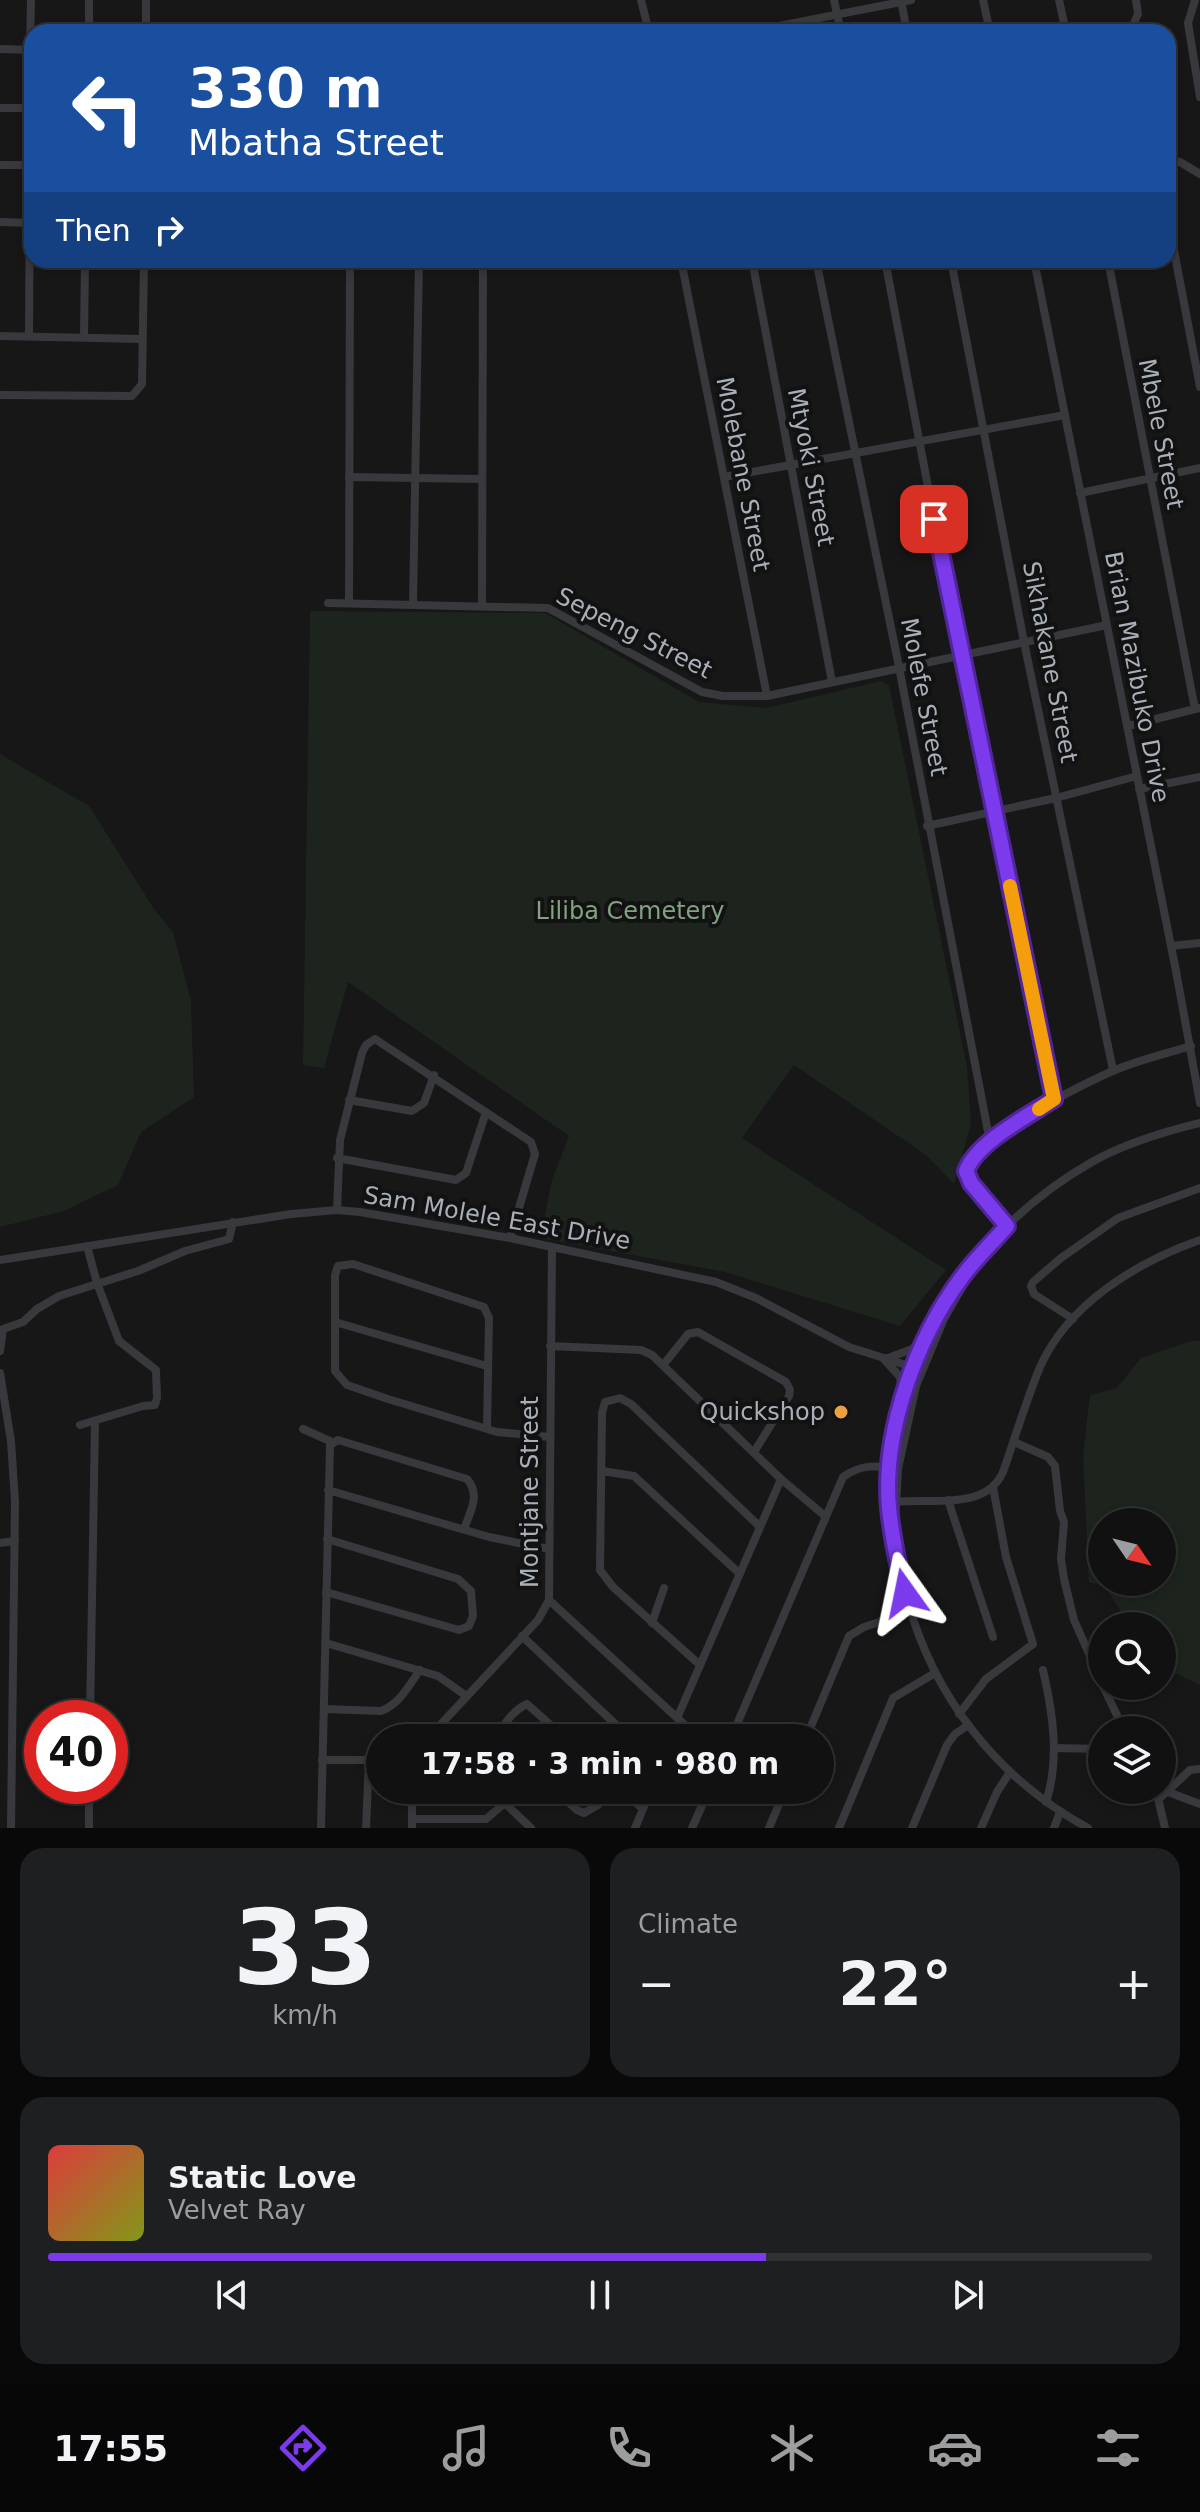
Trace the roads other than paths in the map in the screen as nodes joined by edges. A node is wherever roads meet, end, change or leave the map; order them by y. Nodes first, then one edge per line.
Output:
1 (31, 0) edge
2 (89, 0) edge
3 (146, 0) edge
4 (641, 0) edge
5 (834, 0) edge
6 (983, 0) edge
7 (1059, 0) edge
8 (1136, 0) edge
9 (1195, 0) edge
10 (904, 1) edge
11 (837, 15) junction
12 (31, 24) edge
13 (89, 24) edge
14 (146, 24) edge
15 (647, 24) edge
16 (798, 24) edge
17 (839, 24) edge
18 (906, 24) edge
19 (988, 24) edge
20 (1064, 24) edge
21 (1134, 24) edge
22 (0, 49) edge
23 (24, 50) edge
24 (1197, 59) edge
25 (1200, 97) edge
26 (0, 108) edge
27 (24, 108) edge
28 (1176, 161) edge
29 (0, 165) edge
30 (24, 165) edge
31 (1200, 174) edge
32 (0, 222) edge
33 (24, 223) edge
34 (1176, 261) edge
35 (30, 268) edge
36 (85, 268) edge
37 (144, 268) edge
38 (350, 268) edge
39 (419, 268) edge
40 (483, 268) edge
41 (683, 268) edge
42 (753, 268) edge
43 (818, 268) edge
44 (886, 268) edge
45 (953, 268) edge
46 (1036, 268) edge
47 (1109, 268) edge
48 (0, 336) edge
49 (29, 336) junction
50 (84, 337) junction
51 (142, 339) junction
52 (1200, 387) edge
53 (0, 395) edge
54 (1065, 415) junction
55 (984, 430) junction
56 (919, 442) junction
57 (854, 455) junction
58 (790, 465) junction
59 (1200, 468) edge
60 (349, 477) junction
61 (724, 477) junction
62 (415, 478) junction
63 (481, 479) junction
64 (1149, 479) junction
65 (1080, 493) junction
66 (328, 603) dead end
67 (349, 603) junction
68 (413, 604) junction
69 (482, 605) junction
70 (1107, 625) junction
71 (1024, 642) junction
72 (962, 653) junction
73 (899, 667) junction
74 (832, 682) junction
75 (767, 696) junction
76 (1198, 708) edge
77 (1128, 726) junction
78 (1137, 776) junction
79 (1200, 777) edge
80 (1139, 789) junction
81 (1056, 798) junction
82 (995, 812) junction
83 (927, 826) junction
84 (1200, 943) edge
85 (1171, 946) junction
86 (1191, 1046) junction
87 (1113, 1070) junction
88 (434, 1075) junction
89 (1054, 1099) junction
90 (349, 1100) junction
91 (1200, 1103) edge
92 (486, 1112) junction
93 (1200, 1123) edge
94 (990, 1142) junction
95 (337, 1158) junction
96 (1200, 1188) edge
97 (337, 1210) junction
98 (233, 1222) junction
99 (1007, 1226) junction
100 (510, 1238) junction
101 (1200, 1240) edge
102 (87, 1246) junction
103 (552, 1248) junction
104 (978, 1259) junction
105 (0, 1260) edge
106 (97, 1283) junction
107 (1073, 1319) junction
108 (335, 1322) junction
109 (927, 1334) junction
110 (550, 1346) junction
111 (0, 1351) edge
112 (884, 1357) junction
113 (664, 1364) junction
114 (487, 1366) junction
115 (917, 1369) junction
116 (0, 1373) edge
117 (902, 1403) junction
118 (95, 1421) junction
119 (80, 1425) dead end
120 (487, 1428) junction
121 (303, 1429) dead end
122 (550, 1437) junction
123 (11, 1441) junction
124 (1014, 1442) junction
125 (0, 1443) edge
126 (331, 1444) junction
127 (754, 1452) junction
128 (894, 1468) junction
129 (602, 1471) junction
130 (781, 1479) junction
131 (993, 1487) junction
132 (328, 1490) junction
133 (948, 1500) junction
134 (896, 1502) junction
135 (825, 1516) junction
136 (759, 1526) junction
137 (464, 1529) junction
138 (327, 1539) junction
139 (895, 1539) junction
140 (15, 1541) junction
141 (0, 1543) edge
142 (549, 1549) junction
143 (739, 1573) junction
144 (664, 1588) dead end
145 (326, 1592) junction
146 (549, 1600) junction
147 (910, 1612) junction
148 (652, 1623) junction
149 (522, 1636) junction
150 (993, 1637) dead end
151 (326, 1643) junction
152 (1088, 1651) edge
153 (700, 1665) junction
154 (420, 1670) junction
155 (1043, 1670) dead end
156 (935, 1673) junction
157 (465, 1695) junction
158 (90, 1700) edge
159 (325, 1709) junction
160 (959, 1714) junction
161 (678, 1716) junction
162 (442, 1724) edge
163 (505, 1724) edge
164 (549, 1724) edge
165 (615, 1724) edge
166 (686, 1724) edge
167 (737, 1724) edge
168 (812, 1724) edge
169 (967, 1726) junction
170 (1054, 1748) junction
171 (1088, 1749) edge
172 (322, 1760) junction
173 (366, 1760) edge
174 (1200, 1769) edge
175 (1010, 1772) junction
176 (1176, 1782) edge
177 (1176, 1798) edge
178 (1046, 1802) junction
179 (89, 1804) edge
180 (367, 1804) edge
181 (504, 1804) edge
182 (506, 1804) edge
183 (573, 1804) edge
184 (599, 1804) edge
185 (637, 1804) edge
186 (644, 1804) edge
187 (703, 1804) edge
188 (779, 1804) edge
189 (1161, 1804) edge
190 (1200, 1804) edge
191 (642, 1808) junction
192 (0, 1810) edge
193 (12, 1811) junction
194 (1060, 1812) junction
195 (412, 1824) edge
196 (11, 1828) edge
197 (89, 1828) edge
198 (321, 1828) edge
199 (366, 1828) edge
200 (531, 1828) edge
201 (635, 1828) edge
202 (692, 1828) edge
203 (769, 1828) edge
204 (839, 1828) edge
205 (912, 1828) edge
206 (981, 1828) edge
207 (1054, 1828) edge
208 (1088, 1828) edge
209 (1165, 1828) edge

1 - 12 street
2 - 13 street
3 - 14 street
4 - 15 street
5 - 11 street
6 - 19 street
7 - 20 street
8 - 21 street
9 - 24 street
10 - 11 street
10 - 18 street
11 - 16 street
11 - 17 street
22 - 23 street
24 - 25 street
26 - 27 street
28 - 31 street
29 - 30 street
32 - 33 street
34 - 52 street
35 - 49 street
36 - 50 street
37 - 51 street
38 - 60 street
39 - 62 street
40 - 63 street
41 - 61 street, Molebane Street
42 - 58 street, Mtyoki Street
43 - 57 street, Molefe Street
44 - 56 street
45 - 55 street, Sikhakane Street
46 - 54 street, Brian Mazibuko Drive
47 - 64 street, Mbele Street
48 - 49 street
49 - 50 street
50 - 51 street
51 - 53 street
54 - 55 street
54 - 65 street, Brian Mazibuko Drive
55 - 56 street
55 - 71 street, Sikhakane Street
56 - 57 street
56 - 72 street
57 - 58 street
57 - 73 street, Molefe Street
58 - 61 street
58 - 74 street, Mtyoki Street
59 - 64 street
60 - 62 street
60 - 67 street
61 - 75 street, Molebane Street
62 - 63 street
62 - 68 street
63 - 69 street
64 - 65 street
64 - 76 street, Mbele Street
65 - 70 street, Brian Mazibuko Drive
66 - 67 street, Sepeng Street
67 - 68 street, Sepeng Street
68 - 69 street, Sepeng Street
69 - 75 street, Sepeng Street
70 - 71 street, Sepeng Street
70 - 77 street, Brian Mazibuko Drive
71 - 72 street, Sepeng Street
71 - 81 street, Sikhakane Street
72 - 73 street, Sepeng Street
72 - 82 street
73 - 74 street, Sepeng Street
73 - 83 street, Molefe Street
74 - 75 street, Sepeng Street
76 - 77 street
77 - 78 street, Brian Mazibuko Drive
78 - 80 street, Brian Mazibuko Drive
78 - 81 street
79 - 80 street
80 - 85 street, Brian Mazibuko Drive
81 - 82 street
81 - 87 street, Sikhakane Street
82 - 83 street
82 - 89 street
83 - 94 street, Molefe Street
84 - 85 street
85 - 86 street, Brian Mazibuko Drive
86 - 87 street
86 - 91 street, Brian Mazibuko Drive
87 - 89 street
88 - 90 street
88 - 90 street
88 - 92 street
89 - 94 street
90 - 95 street
92 - 95 street
92 - 100 street
93 - 99 street
94 - 99 street
95 - 97 street
96 - 107 street
97 - 98 street, Sam Molele East Drive
97 - 100 street, Sam Molele East Drive
98 - 102 street, Sam Molele East Drive
98 - 106 street
99 - 104 street
100 - 103 street, Sam Molele East Drive
101 - 107 street
102 - 105 street, Sam Molele East Drive
102 - 106 street
103 - 110 street, Montjane Street
103 - 112 street, Sam Molele East Drive
104 - 109 street
104 - 115 street
106 - 111 street
106 - 118 street
107 - 124 street
108 - 114 street
108 - 114 street
108 - 120 street
109 - 112 street
109 - 115 street
110 - 113 street
110 - 122 street, Montjane Street
112 - 115 street, Sam Molele East Drive
112 - 117 street
113 - 127 street
113 - 127 street
114 - 120 street
115 - 117 street
115 - 128 street
116 - 123 street
117 - 128 street
118 - 119 street
118 - 158 street
120 - 122 street
121 - 126 street
122 - 142 street, Montjane Street
123 - 125 street
123 - 140 street
124 - 131 street
124 - 152 street
126 - 132 street
126 - 137 street
127 - 130 street
128 - 134 street
128 - 135 street
128 - 139 street
129 - 136 street
129 - 143 street
129 - 148 street
130 - 135 street
130 - 136 street
131 - 133 street
131 - 160 street
132 - 137 street
132 - 138 street
133 - 134 street
133 - 150 street
134 - 139 street
135 - 167 street
136 - 143 street
137 - 142 street
138 - 145 street
138 - 145 street
139 - 147 street
140 - 141 street
140 - 193 street
142 - 146 street, Montjane Street
143 - 153 street
144 - 148 street
145 - 151 street
146 - 149 street, Montjane Street
146 - 161 street
147 - 156 street
147 - 168 street
148 - 153 street
149 - 157 street, Montjane Street
149 - 165 street
151 - 154 street
151 - 159 street
153 - 161 street
154 - 157 street
154 - 159 street
155 - 170 street
156 - 160 street
156 - 204 street
157 - 162 street, Montjane Street
159 - 172 street
160 - 169 street
161 - 166 street
163 - 164 street
169 - 175 street
169 - 205 street
170 - 171 street
170 - 178 street
172 - 173 street
172 - 198 street
174 - 176 street
175 - 178 street
175 - 206 street
177 - 190 street
178 - 194 street
179 - 197 street
180 - 199 street
181 - 195 street
182 - 200 street
183 - 184 street
185 - 191 street
186 - 191 street
187 - 202 street
188 - 203 street
189 - 209 street
191 - 201 street
192 - 193 street
193 - 196 street
194 - 207 street
194 - 208 street

